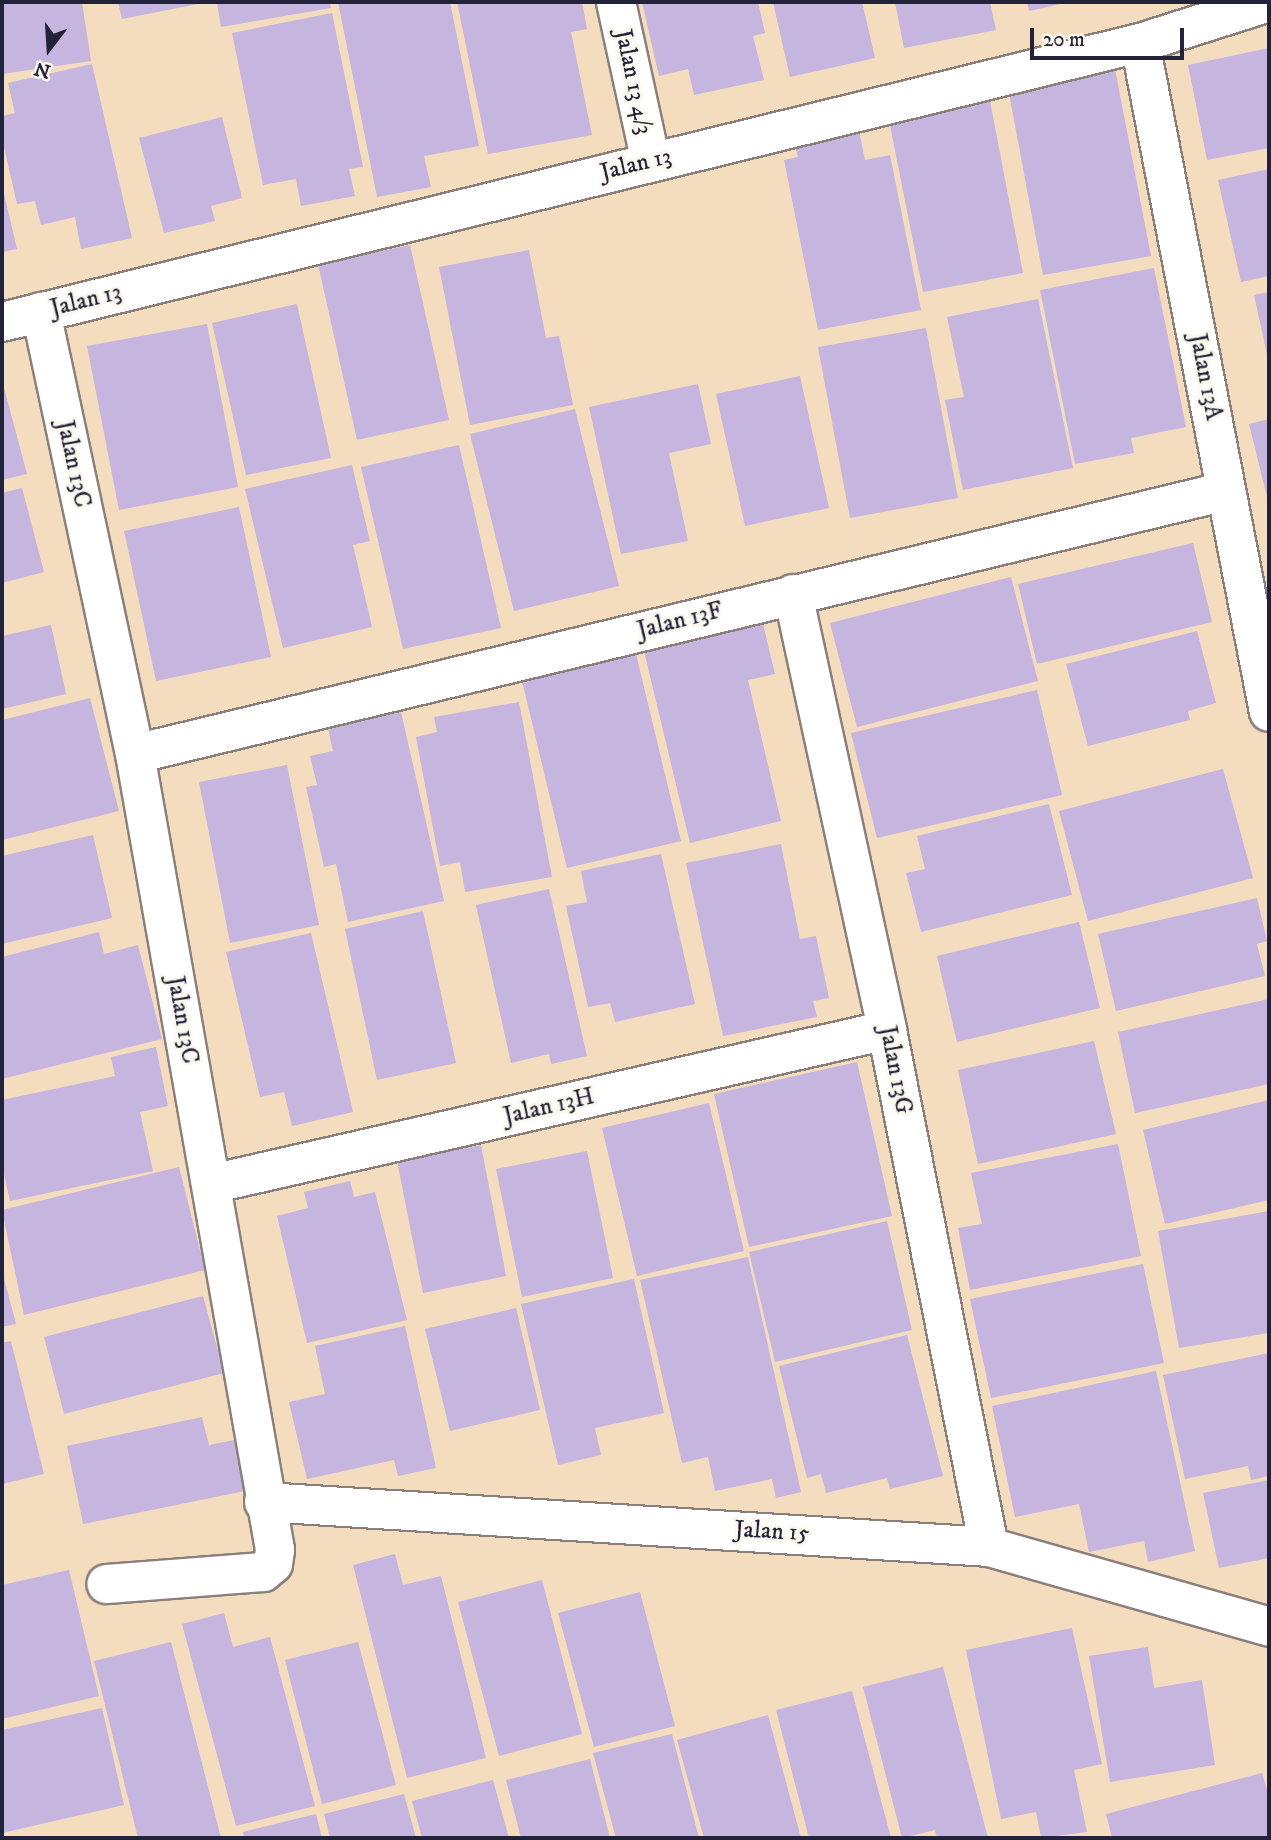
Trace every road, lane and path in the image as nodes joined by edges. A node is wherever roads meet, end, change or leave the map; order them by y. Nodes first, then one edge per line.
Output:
1 (616, 2) edge
2 (1269, 2) edge
3 (1140, 43) junction
4 (651, 162) junction
5 (41, 312) junction
6 (2, 322) edge
7 (1226, 491) junction
8 (793, 594) junction
9 (1269, 712) edge
10 (135, 754) junction
11 (887, 1030) junction
12 (211, 1184) junction
13 (264, 1502) junction
14 (989, 1547) junction
15 (106, 1584) dead end
16 (1269, 1627) edge

1 - 4 street, Jalan 13 4/3
2 - 3 street, Jalan 13
3 - 4 street, Jalan 13
3 - 7 street, Jalan 13A
4 - 5 street, Jalan 13
5 - 6 street, Jalan 13
5 - 10 street, Jalan 13C
7 - 8 street, Jalan 13F
7 - 9 street, Jalan 13A
8 - 10 street, Jalan 13F
8 - 11 street, Jalan 13G
10 - 12 street, Jalan 13C
11 - 12 street, Jalan 13H
11 - 14 street, Jalan 13G
12 - 13 street, Jalan 13C
13 - 14 street, Jalan 15
13 - 15 street, Jalan 13C
14 - 16 street, Jalan 15

